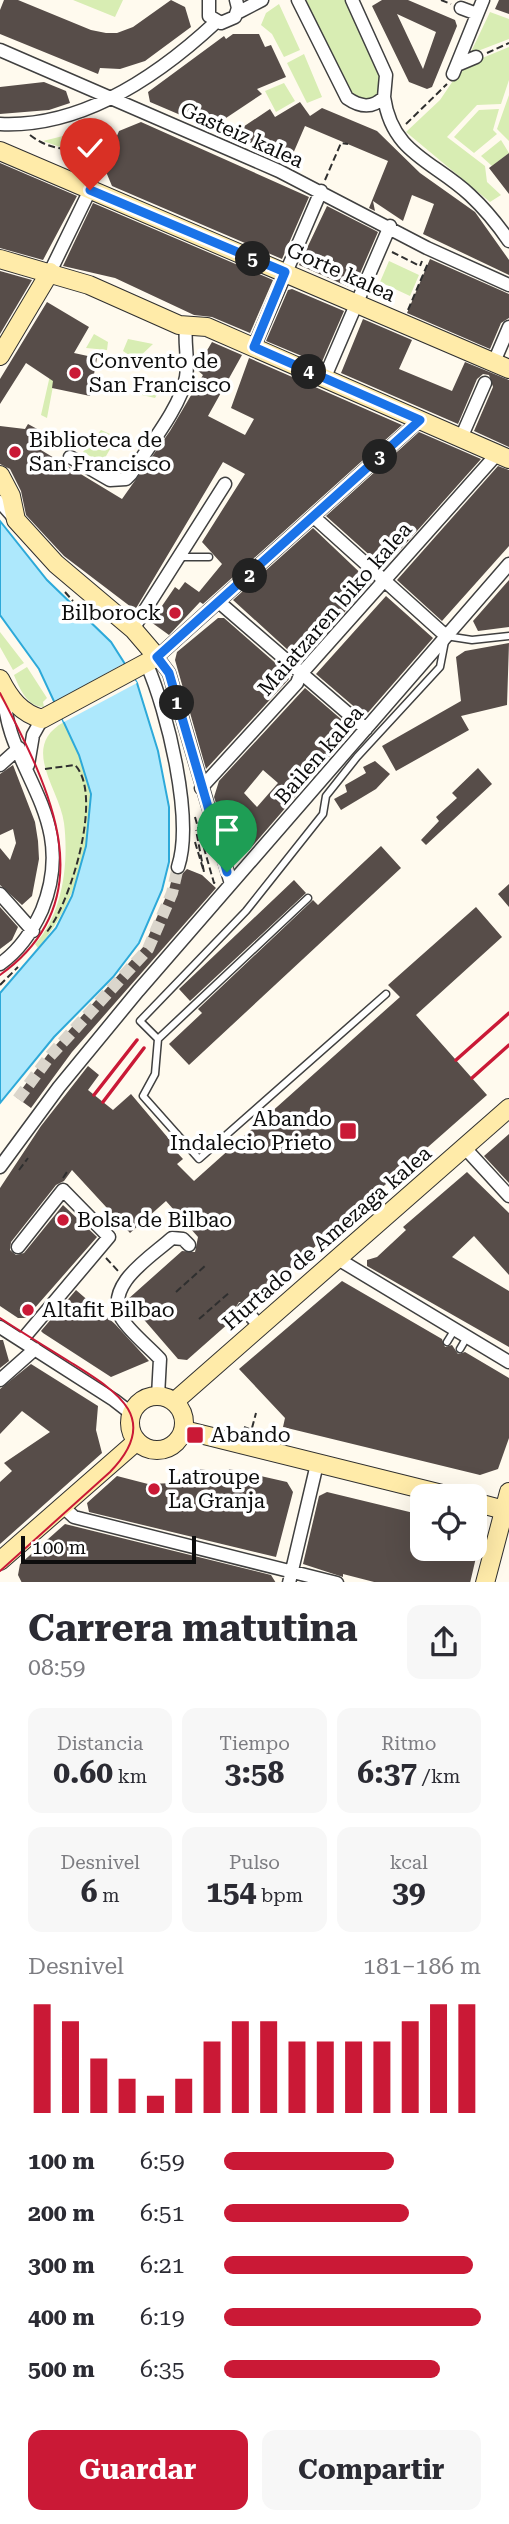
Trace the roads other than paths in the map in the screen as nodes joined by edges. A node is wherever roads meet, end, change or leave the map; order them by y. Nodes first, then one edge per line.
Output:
1 (209, 0) edge
2 (262, 0) edge
3 (298, 0) edge
4 (352, 0) edge
5 (483, 0) edge
6 (237, 6) edge
7 (461, 8) dead end
8 (477, 14) junction
9 (216, 22) junction
10 (0, 50) edge
11 (476, 57) road end
12 (77, 83) junction
13 (384, 97) junction
14 (113, 99) junction
15 (84, 114) junction
16 (0, 124) edge
17 (0, 151) edge
18 (0, 158) edge
19 (15, 164) dead end
20 (91, 185) junction
21 (321, 191) junction
22 (390, 226) junction
23 (509, 240) edge
24 (0, 259) edge
25 (50, 272) junction
26 (285, 272) junction
27 (509, 285) edge
28 (358, 305) junction
29 (186, 327) junction
30 (509, 327) edge
31 (254, 347) junction
32 (0, 356) edge
33 (502, 365) edge
34 (324, 379) junction
35 (485, 383) dead end
36 (420, 420) junction
37 (461, 438) junction
38 (70, 457) dead end
39 (503, 457) edge
40 (0, 475) edge
41 (225, 484) dead end
42 (0, 502) edge
43 (315, 518) junction
44 (16, 520) junction
45 (182, 557) junction
46 (209, 557) dead end
47 (509, 564) edge
48 (385, 580) junction
49 (220, 603) junction
50 (134, 629) junction
51 (446, 636) junction
52 (509, 636) edge
53 (147, 664) junction
54 (300, 675) junction
55 (2, 683) edge
56 (42, 719) junction
57 (366, 729) junction
58 (19, 748) junction
59 (0, 765) edge
60 (28, 768) junction
61 (201, 788) junction
62 (178, 867) tunnel mouth
63 (225, 881) junction
64 (0, 894) edge
65 (308, 898) dead end
66 (33, 931) junction
67 (0, 964) edge
68 (386, 994) dead end
69 (158, 1040) junction
70 (509, 1108) edge
71 (465, 1148) junction
72 (0, 1167) edge
73 (509, 1196) edge
74 (189, 1245) dead end
75 (18, 1247) dead end
76 (338, 1259) junction
77 (244, 1309) dead end
78 (0, 1327) edge
79 (261, 1327) junction
80 (455, 1329) junction
81 (467, 1337) junction
82 (22, 1340) junction
83 (447, 1342) dead end
84 (35, 1349) junction
85 (460, 1349) dead end
86 (509, 1362) edge
87 (0, 1380) edge
88 (166, 1399) junction
89 (132, 1415) junction
90 (184, 1430) junction
91 (137, 1441) junction
92 (317, 1464) junction
93 (410, 1486) edge
94 (487, 1503) edge
95 (507, 1504) edge
96 (61, 1505) junction
97 (0, 1561) edge
98 (291, 1577) edge
99 (329, 1582) edge
100 (485, 1582) edge

1 - 9 street
2 - 6 street
3 - 13 street
4 - 13 street
5 - 8 street
6 - 9 street
7 - 8 street
8 - 11 street
9 - 14 street
10 - 12 street, Gasteiz kalea
12 - 14 street, Gasteiz kalea
12 - 15 street
13 - 23 street
14 - 15 street
14 - 21 street, Gasteiz kalea
15 - 16 street
17 - 20 street, Gorte kalea
18 - 19 street
20 - 25 street
20 - 26 street, Gorte kalea
21 - 22 street, Gasteiz kalea
21 - 26 street
22 - 27 street, Gasteiz kalea
22 - 28 street
24 - 25 street
25 - 29 street
25 - 32 street
26 - 28 street, Gorte kalea
26 - 31 street
28 - 33 street, Gorte kalea
28 - 34 street
29 - 31 street
29 - 38 street
30 - 33 street
31 - 34 street
34 - 36 street
35 - 37 street
36 - 37 street
36 - 43 street
37 - 39 street
39 - 48 street, Maiatzaren biko kalea
40 - 44 street
41 - 45 street
42 - 44 street
43 - 48 street
43 - 49 street
44 - 50 street
45 - 46 lane
45 - 50 street
47 - 51 street, Bailen kalea
48 - 51 street
48 - 54 street, Maiatzaren biko kalea
49 - 53 street
49 - 54 street
50 - 53 street
51 - 52 lane
51 - 57 street, Bailen kalea
51 - 69 lane
53 - 56 street
53 - 61 street
53 - 62 street
54 - 57 street
54 - 61 street, Maiatzaren biko kalea
55 - 56 street
55 - 58 street
56 - 60 street
57 - 63 street, Bailen kalea
58 - 59 street
58 - 60 street
60 - 66 street
61 - 63 street
63 - 72 street, Bailen kalea
64 - 66 street
65 - 69 lane
66 - 67 street
68 - 69 lane
70 - 71 street, Hurtado de Amezaga kalea
71 - 73 street
71 - 76 street, Hurtado de Amezaga kalea
74 - 88 street
75 - 82 street
76 - 79 street, Hurtado de Amezaga kalea
76 - 80 street
77 - 79 street
78 - 82 street
79 - 88 street, Hurtado de Amezaga kalea
80 - 81 street
80 - 83 lane
81 - 85 lane
81 - 86 street
82 - 84 street
84 - 87 street
84 - 89 street
88 - 89 street
88 - 90 street
89 - 91 street
90 - 91 street
90 - 92 street
91 - 96 street
92 - 93 street
92 - 98 street
94 - 95 street
95 - 100 street
96 - 97 street
96 - 98 street
98 - 99 street

